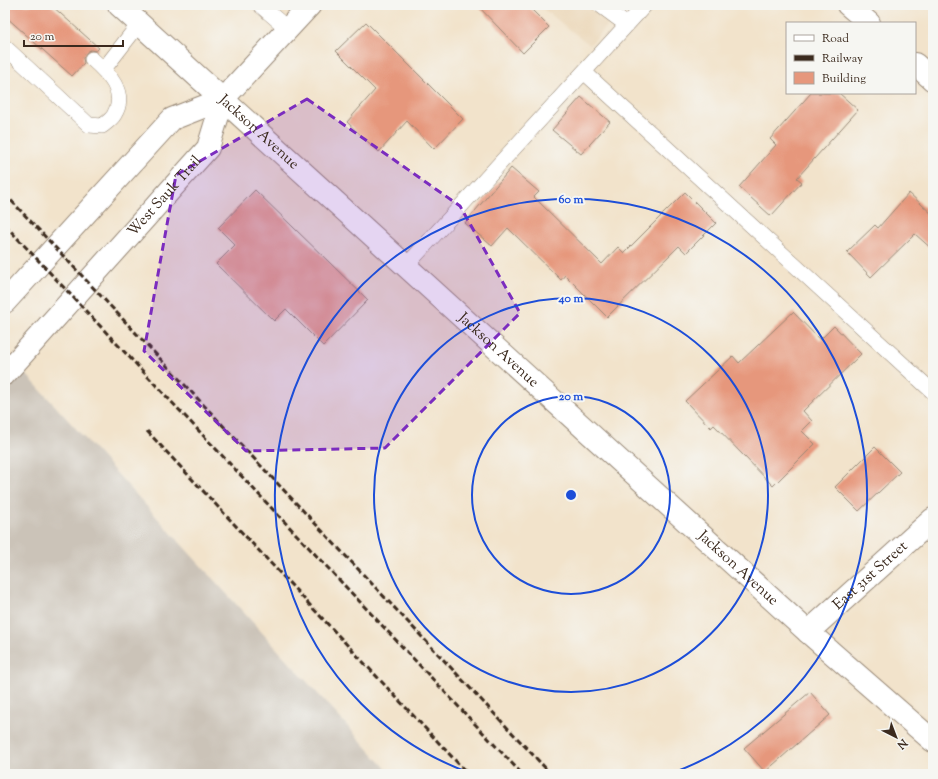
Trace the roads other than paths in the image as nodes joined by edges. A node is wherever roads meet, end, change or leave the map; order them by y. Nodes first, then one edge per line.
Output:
1 (260, 5) edge
2 (310, 5) edge
3 (600, 5) edge
4 (645, 5) edge
5 (848, 5) edge
6 (121, 6) edge
7 (868, 22) edge
8 (139, 24) junction
9 (627, 25) junction
10 (288, 28) junction
11 (5, 47) edge
12 (92, 59) dead end
13 (916, 65) edge
14 (104, 69) junction
15 (584, 72) junction
16 (933, 80) edge
17 (223, 100) junction
18 (406, 266) junction
19 (5, 302) edge
20 (5, 374) edge
21 (933, 392) edge
22 (933, 519) edge
23 (808, 632) junction
24 (933, 741) edge

1 - 10 lane
2 - 10 street, West Sauk Trail
3 - 9 lane
4 - 9 lane
5 - 7 street
6 - 8 street, Jackson Avenue
8 - 14 lane
8 - 17 street, Jackson Avenue
9 - 15 lane
10 - 17 street, West Sauk Trail
11 - 14 lane
12 - 14 lane
13 - 16 street
15 - 18 lane
15 - 21 lane
17 - 18 street, Jackson Avenue
17 - 19 street, West Sauk Trail
17 - 20 street, West Sauk Trail
18 - 23 street, Jackson Avenue
22 - 23 street, East 31st Street
23 - 24 street, Jackson Avenue

